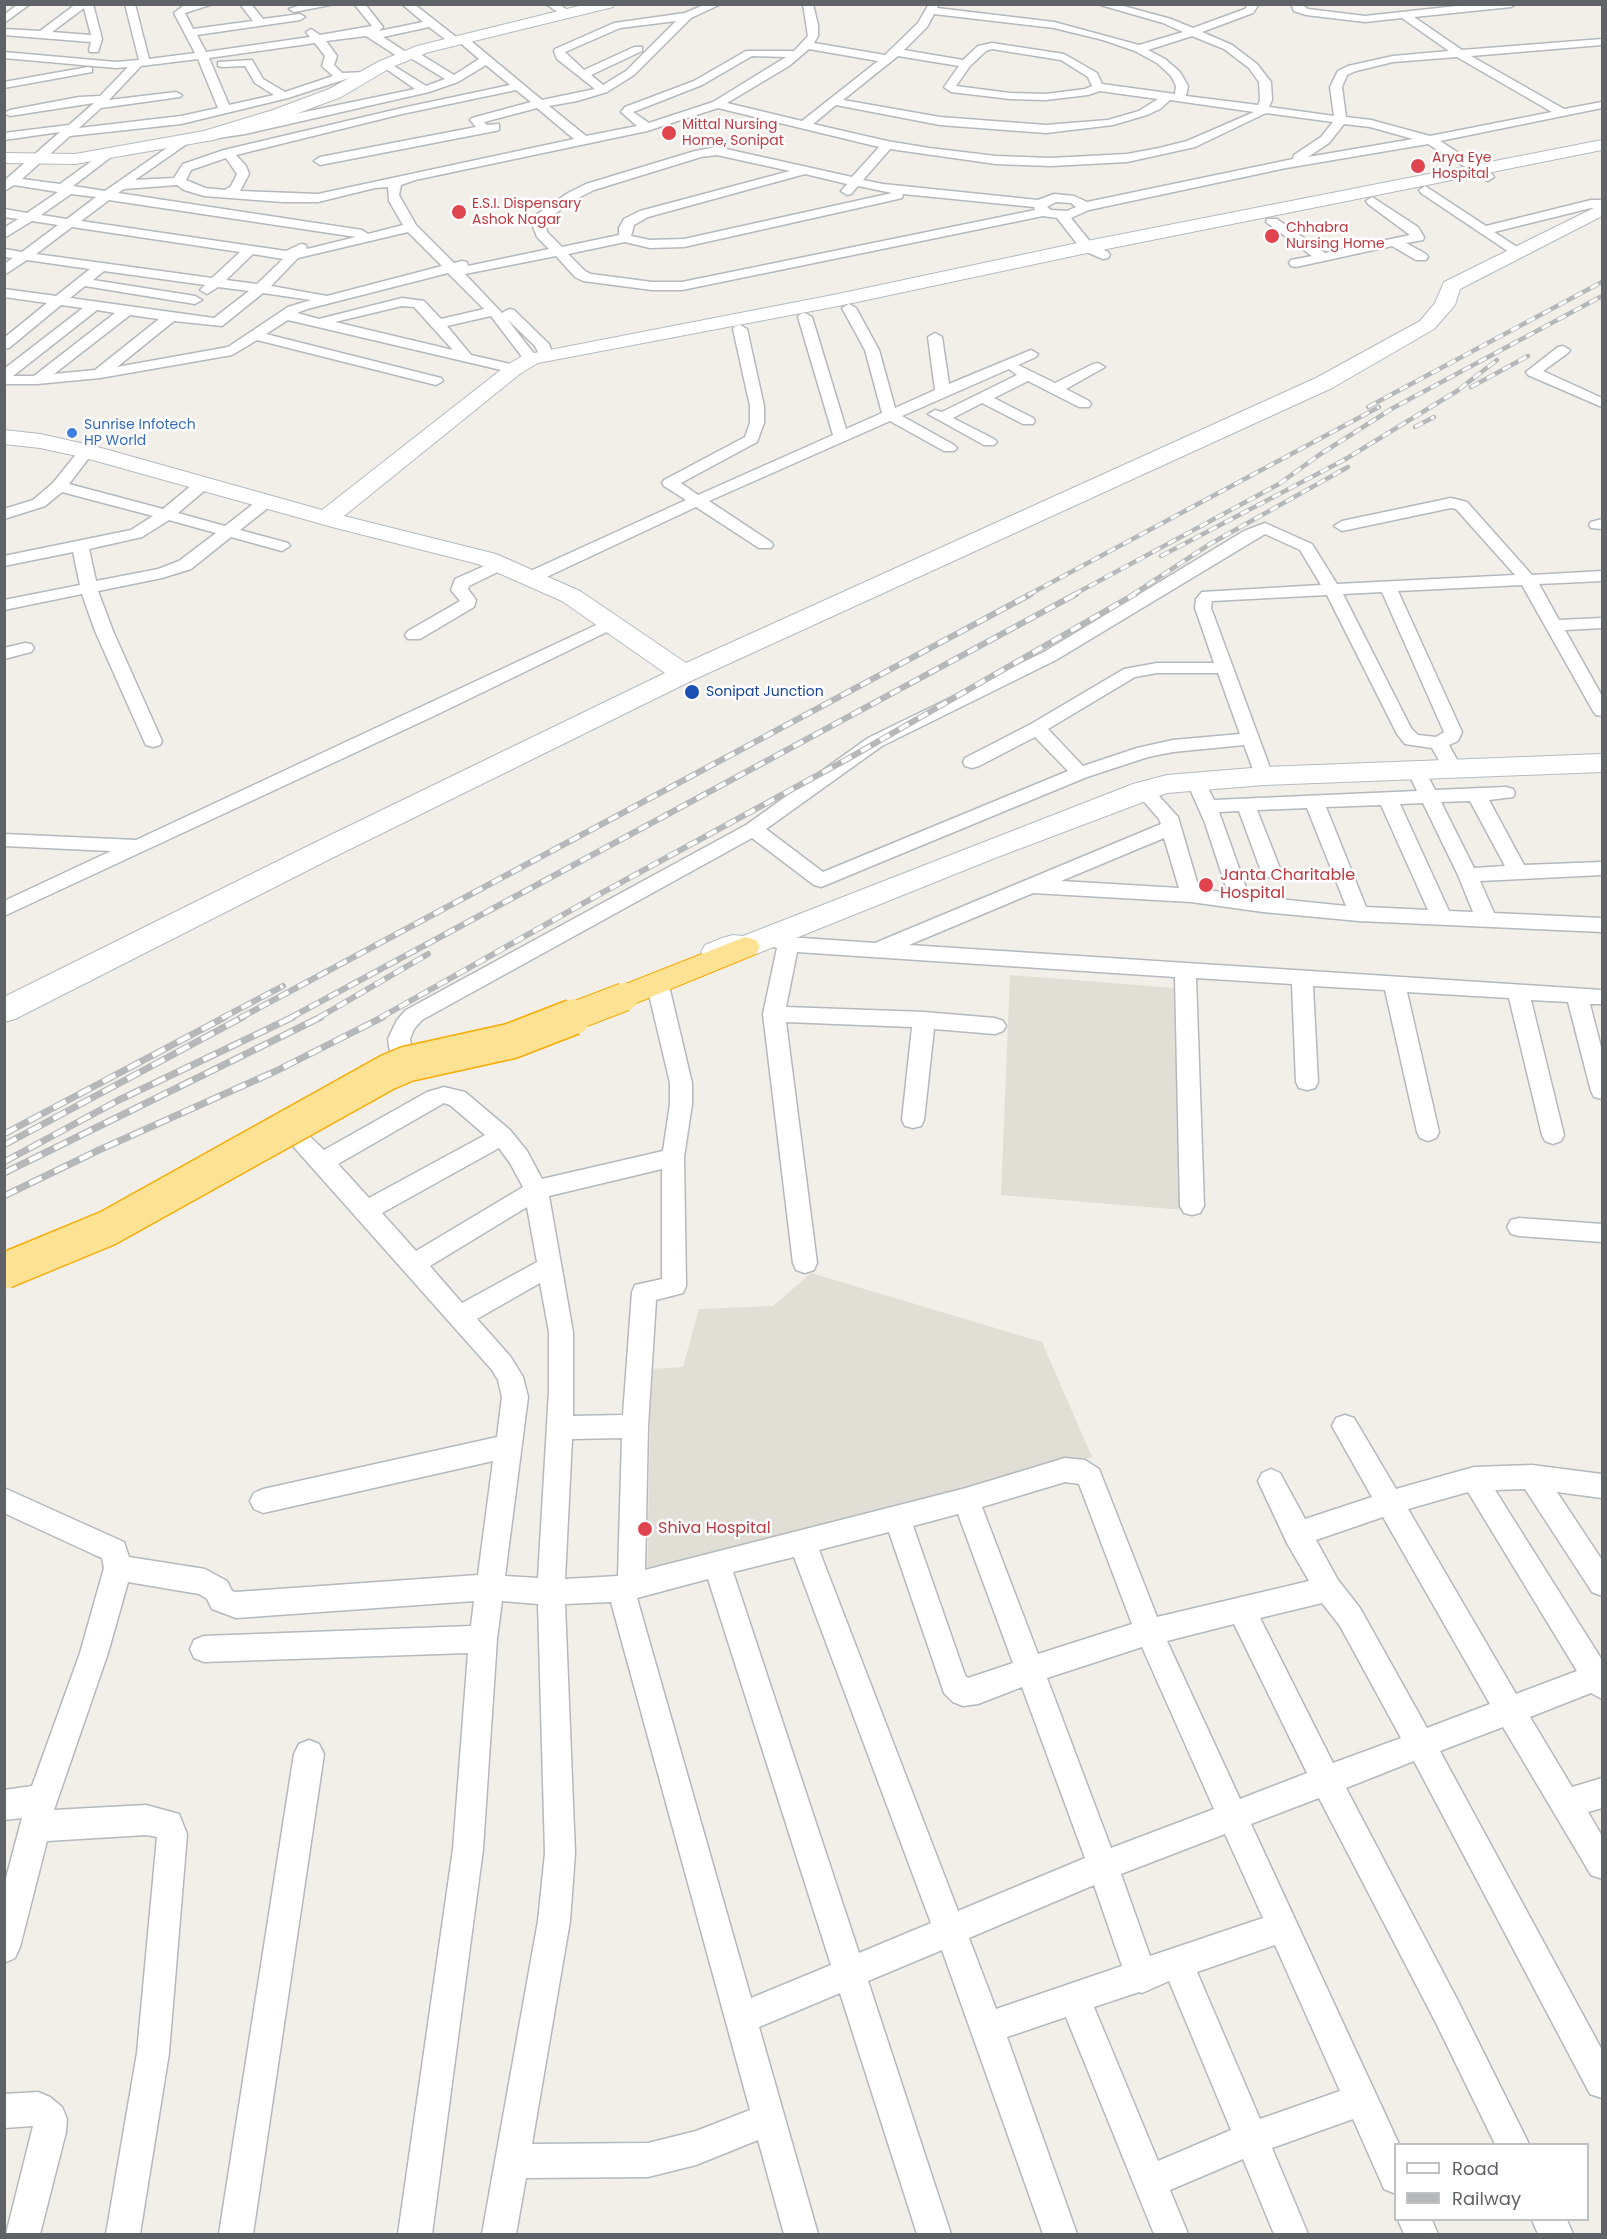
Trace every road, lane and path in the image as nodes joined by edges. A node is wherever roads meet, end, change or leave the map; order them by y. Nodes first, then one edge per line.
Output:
1 (25, 4) edge
2 (83, 4) edge
3 (88, 4) edge
4 (130, 4) edge
5 (245, 4) edge
6 (359, 4) edge
7 (407, 4) edge
8 (551, 4) edge
9 (608, 4) edge
10 (716, 4) edge
11 (808, 4) edge
12 (1102, 4) edge
13 (1296, 4) edge
14 (1511, 4) edge
15 (207, 5) edge
16 (1232, 7) dead end
17 (330, 8) edge
18 (933, 8) edge
19 (1251, 8) edge
20 (294, 10) edge
21 (566, 14) junction
22 (1404, 15) junction
23 (220, 16) edge
24 (687, 16) junction
25 (4, 20) edge
26 (428, 21) junction
27 (260, 23) junction
28 (371, 26) junction
29 (313, 27) junction
30 (4, 32) edge
31 (1194, 32) junction
32 (190, 33) junction
33 (42, 34) junction
34 (235, 38) junction
35 (98, 39) junction
36 (317, 39) junction
37 (455, 40) junction
38 (1602, 42) edge
39 (196, 44) junction
40 (807, 45) junction
41 (638, 49) dead end
42 (1139, 49) junction
43 (240, 50) junction
44 (408, 54) junction
45 (796, 54) junction
46 (1460, 54) junction
47 (4, 55) edge
48 (892, 55) junction
49 (205, 61) junction
50 (75, 62) junction
51 (483, 62) junction
52 (142, 63) junction
53 (386, 64) junction
54 (966, 64) junction
55 (116, 65) junction
56 (729, 67) junction
57 (768, 74) junction
58 (367, 75) junction
59 (582, 75) junction
60 (340, 77) junction
61 (42, 78) junction
62 (174, 79) dead end
63 (454, 80) junction
64 (4, 85) edge
65 (513, 87) junction
66 (1098, 87) junction
67 (425, 90) junction
68 (603, 90) junction
69 (284, 96) junction
70 (1167, 97) junction
71 (1180, 99) junction
72 (101, 102) junction
73 (836, 102) junction
74 (717, 104) junction
75 (534, 105) junction
76 (1602, 105) edge
77 (7, 110) edge
78 (177, 110) junction
79 (225, 110) junction
80 (1262, 110) junction
81 (1561, 112) junction
82 (381, 116) junction
83 (548, 116) junction
84 (1341, 120) junction
85 (519, 122) dead end
86 (804, 125) junction
87 (647, 127) junction
88 (484, 129) junction
89 (69, 130) junction
90 (24, 134) junction
91 (218, 134) junction
92 (4, 137) edge
93 (291, 137) junction
94 (1430, 140) junction
95 (584, 141) junction
96 (180, 142) junction
97 (571, 143) junction
98 (409, 144) junction
99 (887, 145) junction
100 (1602, 145) edge
101 (1049, 150) junction
102 (228, 153) junction
103 (107, 154) junction
104 (1602, 154) edge
105 (4, 158) edge
106 (36, 160) junction
107 (318, 163) junction
108 (1286, 164) junction
109 (806, 170) junction
110 (1483, 174) junction
111 (424, 175) junction
112 (180, 181) junction
113 (855, 182) junction
114 (395, 183) junction
115 (8, 184) edge
116 (123, 184) junction
117 (66, 188) junction
118 (1425, 190) junction
119 (911, 192) junction
120 (227, 194) junction
121 (109, 195) junction
122 (331, 196) junction
123 (1372, 201) junction
124 (1602, 204) edge
125 (1083, 207) junction
126 (1042, 208) junction
127 (1602, 208) edge
128 (830, 209) junction
129 (4, 213) edge
130 (1061, 215) junction
131 (26, 218) junction
132 (1272, 222) junction
133 (69, 224) junction
134 (411, 227) junction
135 (325, 228) junction
136 (1485, 230) junction
137 (4, 234) edge
138 (373, 236) junction
139 (625, 237) junction
140 (1396, 243) junction
141 (250, 250) junction
142 (557, 251) junction
143 (1095, 251) junction
144 (1515, 252) junction
145 (4, 253) edge
146 (294, 255) junction
147 (25, 256) junction
148 (1421, 257) dead end
149 (1324, 258) junction
150 (1296, 263) dead end
151 (100, 267) junction
152 (460, 268) junction
153 (4, 271) edge
154 (83, 282) junction
155 (214, 283) junction
156 (260, 290) junction
157 (4, 293) edge
158 (20, 295) junction
159 (333, 298) junction
160 (195, 300) junction
161 (58, 301) junction
162 (94, 306) junction
163 (4, 307) edge
164 (849, 308) junction
165 (126, 311) junction
166 (494, 311) junction
167 (286, 315) junction
168 (806, 317) junction
169 (171, 318) junction
170 (320, 322) junction
171 (438, 324) junction
172 (740, 329) junction
173 (257, 336) junction
174 (935, 337) dead end
175 (8, 339) edge
176 (1563, 350) dead end
177 (1031, 354) dead end
178 (465, 356) junction
179 (531, 361) junction
180 (1006, 364) junction
181 (1098, 368) dead end
182 (100, 374) junction
183 (1028, 375) junction
184 (4, 376) edge
185 (4, 380) edge
186 (37, 380) junction
187 (436, 381) dead end
188 (1055, 389) junction
189 (944, 392) junction
190 (983, 398) junction
191 (914, 404) junction
192 (1084, 404) dead end
193 (1602, 404) edge
194 (890, 415) junction
195 (943, 417) junction
196 (1028, 421) dead end
197 (841, 436) junction
198 (4, 437) edge
199 (989, 442) dead end
200 (949, 448) dead end
201 (86, 451) junction
202 (204, 483) junction
203 (59, 486) junction
204 (267, 501) junction
205 (698, 502) junction
206 (4, 514) edge
207 (166, 515) junction
208 (337, 521) junction
209 (1342, 526) dead end
210 (230, 531) junction
211 (765, 545) dead end
212 (282, 546) dead end
213 (80, 547) junction
214 (4, 561) edge
215 (500, 564) junction
216 (1602, 576) edge
217 (532, 577) junction
218 (1528, 580) junction
219 (1388, 588) junction
220 (89, 589) junction
221 (1333, 591) junction
222 (4, 605) edge
223 (611, 623) junction
224 (1602, 623) edge
225 (1554, 625) junction
226 (414, 634) dead end
227 (25, 648) dead end
228 (4, 654) edge
229 (1224, 668) junction
230 (1602, 670) edge
231 (1580, 672) junction
232 (684, 674) junction
233 (1602, 711) edge
234 (1037, 728) junction
235 (1250, 739) junction
236 (153, 741) dead end
237 (1438, 743) junction
238 (972, 762) dead end
239 (1602, 763) edge
240 (1453, 769) junction
241 (1416, 770) junction
242 (1080, 773) junction
243 (1264, 776) junction
244 (1195, 780) junction
245 (1143, 790) junction
246 (1506, 794) dead end
247 (1477, 795) junction
248 (1430, 797) junction
249 (1388, 798) junction
250 (1314, 802) junction
251 (1246, 805) junction
252 (1208, 806) junction
253 (1172, 827) junction
254 (753, 829) junction
255 (4, 840) edge
256 (138, 847) junction
257 (1602, 868) edge
258 (1271, 871) dead end
259 (1518, 873) junction
260 (1468, 875) junction
261 (1031, 886) junction
262 (1191, 895) junction
263 (1241, 901) junction
264 (4, 909) edge
265 (1359, 914) junction
266 (1442, 919) junction
267 (1487, 921) junction
268 (1602, 925) edge
269 (767, 943) junction
270 (876, 950) junction
271 (1185, 970) junction
272 (1302, 977) junction
273 (1394, 983) junction
274 (659, 990) junction
275 (1518, 992) junction
276 (1577, 995) junction
277 (1602, 997) edge
278 (4, 1011) edge
279 (774, 1014) junction
280 (924, 1020) junction
281 (996, 1026) dead end
282 (402, 1064) junction
283 (1307, 1082) dead end
284 (1602, 1091) edge
285 (913, 1120) dead end
286 (1428, 1132) dead end
287 (1553, 1135) dead end
288 (295, 1136) junction
289 (502, 1136) junction
290 (673, 1157) junction
291 (322, 1162) junction
292 (536, 1190) junction
293 (1192, 1206) dead end
294 (366, 1211) junction
295 (1519, 1227) dead end
296 (1602, 1233) edge
297 (4, 1263) edge
298 (805, 1263) dead end
299 (414, 1264) junction
300 (549, 1267) junction
301 (4, 1271) edge
302 (4, 1283) edge
303 (460, 1316) junction
304 (634, 1426) junction
305 (1345, 1426) dead end
306 (560, 1428) junction
307 (508, 1446) junction
308 (1532, 1477) junction
309 (1474, 1479) junction
310 (1271, 1481) dead end
311 (1602, 1486) edge
312 (4, 1500) edge
313 (966, 1500) junction
314 (263, 1501) dead end
315 (1388, 1503) junction
316 (897, 1517) junction
317 (1297, 1534) junction
318 (802, 1542) junction
319 (717, 1564) junction
320 (118, 1568) junction
321 (1602, 1584) edge
322 (489, 1587) junction
323 (626, 1588) junction
324 (1328, 1589) junction
325 (551, 1592) junction
326 (1241, 1609) junction
327 (1149, 1632) junction
328 (483, 1639) junction
329 (204, 1649) dead end
330 (1030, 1670) junction
331 (1600, 1681) edge
332 (1510, 1711) junction
333 (1419, 1744) junction
334 (309, 1754) dead end
335 (1326, 1780) junction
336 (1602, 1793) edge
337 (1568, 1803) junction
338 (4, 1805) edge
339 (39, 1813) junction
340 (1231, 1816) junction
341 (1602, 1864) edge
342 (1103, 1866) junction
343 (1282, 1928) junction
344 (949, 1929) junction
345 (4, 1947) edge
346 (1178, 1964) junction
347 (849, 1971) junction
348 (1142, 1977) junction
349 (1074, 1997) junction
350 (740, 2019) junction
351 (987, 2028) junction
352 (1602, 2082) edge
353 (1361, 2100) junction
354 (4, 2111) edge
355 (768, 2120) junction
356 (1250, 2139) junction
357 (1511, 2143) edge
358 (513, 2161) junction
359 (1394, 2175) edge
360 (1151, 2181) junction
361 (1415, 2221) edge
362 (1549, 2221) edge
363 (23, 2235) edge
364 (123, 2235) edge
365 (236, 2235) edge
366 (415, 2235) edge
367 (499, 2235) edge
368 (801, 2235) edge
369 (933, 2235) edge
370 (1060, 2235) edge
371 (1171, 2235) edge
372 (1292, 2235) edge
373 (1421, 2235) edge
374 (1556, 2235) edge

1 - 25 street
2 - 33 street
3 - 35 street
4 - 52 street
5 - 27 street
6 - 28 street
7 - 26 street
8 - 21 street
9 - 21 street
10 - 24 street
11 - 40 street
12 - 31 street
13 - 22 street
14 - 22 street
15 - 32 street
16 - 19 street
17 - 20 street
18 - 42 street
18 - 48 street
19 - 31 street
20 - 27 street
20 - 29 street
21 - 37 street
22 - 46 street
23 - 27 street
23 - 32 street
23 - 34 street
24 - 59 street
24 - 68 street
26 - 28 street
26 - 37 street
28 - 36 street
28 - 44 street
29 - 34 street
29 - 36 street
30 - 33 street
31 - 42 street
31 - 80 street
32 - 39 street
33 - 35 street
34 - 39 street
34 - 43 street
35 - 50 street
36 - 43 street
36 - 60 street
37 - 44 street
37 - 51 street
38 - 46 street
39 - 49 street
40 - 45 street
40 - 48 street
41 - 59 street
42 - 71 street
43 - 49 street
44 - 53 street
44 - 63 street
45 - 56 street
45 - 57 street
46 - 81 street
46 - 84 street
47 - 50 street
48 - 54 street
48 - 73 street
49 - 52 street
49 - 69 street
49 - 79 street
50 - 55 street
50 - 61 street
51 - 63 street
51 - 65 street
52 - 55 street
52 - 72 street
53 - 58 street
53 - 67 street
54 - 66 street
54 - 66 street
55 - 61 street
56 - 57 street
56 - 87 street
57 - 74 street
58 - 60 street
58 - 91 street
59 - 68 street
60 - 69 street
61 - 64 street
62 - 78 street
63 - 67 street
65 - 75 street
65 - 82 street
66 - 70 street
67 - 91 street
68 - 75 street
69 - 79 street
70 - 71 street
70 - 101 street
71 - 80 street
72 - 77 street
72 - 78 street
72 - 89 street
73 - 86 street
73 - 101 street
74 - 86 street
74 - 87 street
75 - 83 street
75 - 88 street
76 - 81 street
77 - 90 street
78 - 79 street
78 - 89 street
78 - 96 street
80 - 84 street
80 - 101 street
81 - 94 street
82 - 93 street
82 - 98 street
83 - 95 street
83 - 97 street
84 - 94 street
84 - 108 street
85 - 88 street
86 - 99 street
87 - 95 street
88 - 98 street
89 - 90 street
89 - 106 street
90 - 92 street
91 - 96 street
93 - 102 street
93 - 107 street
94 - 108 street
94 - 110 street
95 - 97 street
96 - 103 street
96 - 116 street
97 - 111 street
98 - 107 street
99 - 101 street
99 - 113 street
100 - 110 street
102 - 112 street
102 - 120 street
103 - 106 street
103 - 117 street
104 - 110 street
105 - 106 street
106 - 115 street
107 - 122 street
108 - 125 street
109 - 113 street
109 - 139 street
109 - 142 street
110 - 118 street
110 - 143 street
111 - 114 street
111 - 152 street
112 - 116 street
112 - 120 street
113 - 119 street
113 - 128 street
114 - 122 street
114 - 134 street
115 - 117 street
116 - 121 street
117 - 121 street
117 - 131 street
118 - 123 street
118 - 136 street
119 - 126 street
119 - 128 street
120 - 122 street
121 - 133 street
121 - 135 street
123 - 132 street
123 - 140 street
124 - 136 street
125 - 126 street
125 - 130 street
126 - 130 street
126 - 142 street
127 - 144 street
128 - 139 street
129 - 131 street
130 - 143 street
131 - 133 street
131 - 137 street
132 - 143 street
132 - 149 street
133 - 141 street
133 - 147 street
134 - 138 street
134 - 152 street
135 - 138 street
135 - 146 street
136 - 144 street
138 - 146 street
139 - 142 street
140 - 148 street
140 - 149 street
141 - 146 street
141 - 155 street
142 - 152 street
143 - 164 street
143 - 179 street
144 - 232 street
145 - 147 street
146 - 156 street
147 - 151 street
147 - 153 street
149 - 150 street
151 - 154 street
151 - 155 street
152 - 159 street
152 - 166 street
152 - 179 street
154 - 160 street
154 - 161 street
155 - 156 street
155 - 160 street
156 - 159 street
156 - 169 street
157 - 158 street
158 - 161 street
158 - 163 street
159 - 167 street
160 - 169 street
161 - 162 street
161 - 175 street
162 - 165 street
162 - 184 street
164 - 168 street
164 - 194 street
165 - 169 street
165 - 186 street
166 - 171 street
166 - 179 street
167 - 170 street
167 - 173 street
168 - 172 street
168 - 197 street
169 - 182 street
170 - 171 street
170 - 178 street
171 - 178 street
172 - 205 street
172 - 208 street
173 - 182 street
173 - 187 street
174 - 189 street
176 - 193 street
177 - 180 street
178 - 179 street
179 - 208 street
180 - 183 street
180 - 189 street
181 - 188 street
182 - 186 street
183 - 188 street
183 - 190 street
185 - 186 street
188 - 192 street
189 - 191 street
190 - 195 street
190 - 196 street
191 - 194 street
191 - 195 street
194 - 197 street
194 - 200 street
195 - 199 street
197 - 205 street
198 - 201 street
201 - 202 street
201 - 203 street
202 - 204 street
202 - 207 street
203 - 206 street
203 - 207 street
204 - 208 street
204 - 210 street
205 - 211 street
205 - 217 street
207 - 210 street
207 - 213 street
208 - 215 street
209 - 218 street
210 - 212 street
210 - 220 street
213 - 214 street
213 - 220 street
215 - 217 street
215 - 226 street
216 - 218 street
217 - 223 street
218 - 219 street
218 - 225 street
219 - 221 street
219 - 237 street
220 - 222 street
220 - 236 street
221 - 229 street
221 - 237 street
221 - 254 street
223 - 232 street
223 - 256 street
224 - 225 street
225 - 231 street
227 - 228 street
229 - 234 street
229 - 235 street
230 - 231 street
231 - 233 street
232 - 278 street
234 - 238 street
234 - 242 street
235 - 242 street
235 - 243 street
237 - 240 street
239 - 240 street
240 - 241 street
241 - 243 street
241 - 248 street
242 - 254 street
243 - 244 street
244 - 245 street
244 - 252 street
245 - 253 street
245 - 269 street
246 - 247 street
247 - 248 street
247 - 259 street
248 - 249 street
248 - 260 street
249 - 250 street
249 - 266 street
250 - 251 street
250 - 265 street
251 - 252 street
251 - 258 street
252 - 263 street
253 - 261 street
253 - 262 street
254 - 282 street
255 - 256 street
256 - 264 street
257 - 259 street
259 - 260 street
260 - 267 street
261 - 262 street
261 - 270 street
262 - 263 street
263 - 265 street
265 - 266 street
266 - 267 street
267 - 268 street
269 - 270 street
269 - 274 street
269 - 279 street
269 - 282 street
269 - 301 highway, bridge
270 - 271 street
271 - 272 street
271 - 293 street
272 - 273 street
272 - 283 street
273 - 275 street
273 - 286 street
274 - 282 street
274 - 290 street
275 - 276 street
275 - 287 street
276 - 277 street
276 - 284 street
279 - 280 street
279 - 298 street
280 - 281 street
280 - 285 street
282 - 288 street
282 - 297 street
288 - 291 street
288 - 302 street
289 - 291 street
289 - 292 street
289 - 294 street
290 - 292 street
290 - 304 street
291 - 294 street
292 - 299 street
292 - 300 street
294 - 299 street
295 - 296 street
299 - 303 street
300 - 303 street
300 - 306 street
303 - 307 street
304 - 306 street
304 - 323 street
305 - 315 street
306 - 325 street
307 - 314 street
307 - 322 street
308 - 309 street
308 - 311 street
308 - 321 street
309 - 315 street
309 - 331 street
310 - 317 street
312 - 320 street
313 - 316 street
313 - 327 street
313 - 330 street
315 - 317 street
315 - 332 street
316 - 318 street
316 - 330 street
317 - 324 street
318 - 319 street
318 - 344 street
319 - 323 street
319 - 347 street
320 - 322 street
320 - 339 street
322 - 325 street
322 - 328 street
323 - 325 street
323 - 350 street
324 - 326 street
324 - 333 street
325 - 358 street
326 - 327 street
326 - 335 street
327 - 330 street
327 - 340 street
328 - 329 street
328 - 366 street
330 - 342 street
331 - 332 street
332 - 333 street
332 - 337 street
333 - 335 street
333 - 352 street
334 - 365 street
335 - 340 street
335 - 357 street
336 - 337 street
337 - 341 street
338 - 339 street
339 - 345 street
339 - 364 street
340 - 342 street
340 - 343 street
342 - 344 street
342 - 348 street
343 - 346 street
343 - 353 street
344 - 347 street
344 - 351 street
346 - 348 street
346 - 356 street
347 - 350 street
347 - 369 street
348 - 349 street
349 - 351 street
349 - 360 street
350 - 355 street
351 - 370 street
353 - 356 street
353 - 359 street
354 - 363 street
355 - 358 street
355 - 368 street
356 - 360 street
356 - 372 street
358 - 367 street
360 - 371 street
361 - 373 street
362 - 374 street

